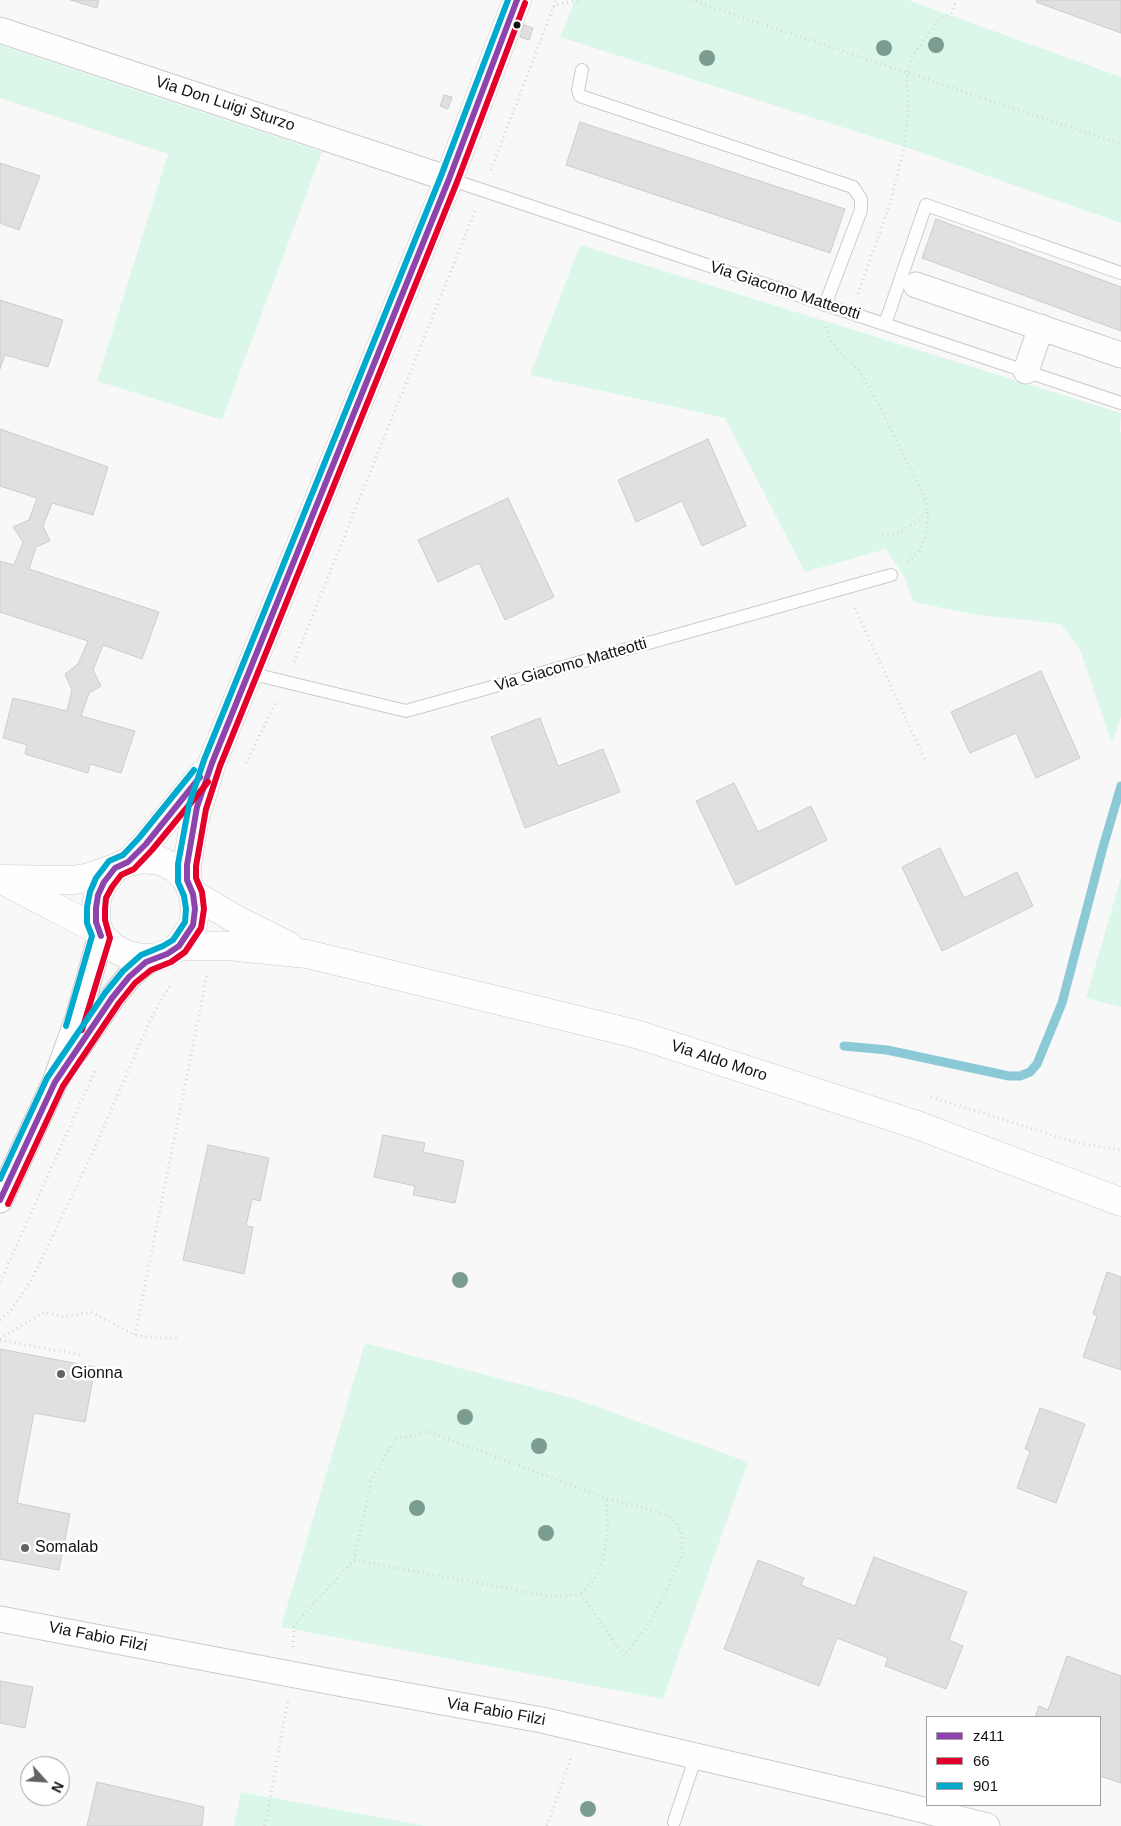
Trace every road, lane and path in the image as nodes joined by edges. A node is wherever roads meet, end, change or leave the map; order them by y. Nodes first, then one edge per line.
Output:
1 (517, 0) edge
2 (556, 0) edge
3 (579, 0) edge
4 (691, 0) edge
5 (956, 0) edge
6 (553, 7) junction
7 (0, 30) edge
8 (582, 70) dead end
9 (907, 72) junction
10 (1121, 144) edge
11 (449, 179) junction
12 (483, 190) junction
13 (1121, 273) edge
14 (916, 285) dead end
15 (827, 305) junction
16 (852, 313) junction
17 (885, 324) junction
18 (1041, 327) junction
19 (1121, 355) edge
20 (1026, 371) junction
21 (1121, 403) edge
22 (928, 511) junction
23 (882, 534) dead end
24 (891, 575) joint
25 (846, 588) junction
26 (249, 673) junction
27 (286, 682) junction
28 (924, 760) dead end
29 (212, 763) junction
30 (243, 769) dead end
31 (122, 865) junction
32 (0, 879) edge
33 (190, 887) junction
34 (99, 933) junction
35 (179, 946) junction
36 (306, 954) junction
37 (154, 958) junction
38 (208, 969) dead end
39 (177, 979) dead end
40 (96, 1068) dead end
41 (55, 1082) junction
42 (0, 1200) edge
43 (1121, 1202) edge
44 (0, 1282) edge
45 (0, 1320) edge
46 (135, 1335) junction
47 (177, 1338) dead end
48 (0, 1340) edge
49 (80, 1354) dead end
50 (606, 1498) junction
51 (581, 1594) junction
52 (0, 1618) edge
53 (581, 1729) junction
54 (696, 1756) junction
55 (674, 1822) dead end
56 (547, 1826) edge
57 (987, 1826) edge

1 - 11 street
2 - 6 path
3 - 6 path
4 - 9 path
5 - 9 path
6 - 12 path
7 - 11 street, Via Don Luigi Sturzo
8 - 15 lane
9 - 10 path
9 - 16 path
11 - 12 lane, Via Giacomo Matteotti
11 - 26 street
12 - 15 lane, Via Giacomo Matteotti
12 - 27 path
13 - 17 lane
14 - 18 street
15 - 16 lane, Via Giacomo Matteotti
15 - 22 path
16 - 17 lane, Via Giacomo Matteotti
17 - 20 lane, Via Giacomo Matteotti
18 - 19 street
18 - 20 street
20 - 21 lane, Via Giacomo Matteotti
22 - 23 path
22 - 24 path
24 - 25 lane, Via Giacomo Matteotti
25 - 27 lane, Via Giacomo Matteotti
25 - 28 path
26 - 27 lane, Via Giacomo Matteotti
26 - 29 street
27 - 30 path
29 - 31 street
29 - 33 street
31 - 32 street
31 - 33 street
31 - 34 street
32 - 34 street
33 - 35 street
33 - 36 street, Via Aldo Moro
34 - 37 street
34 - 41 street
35 - 36 street, Via Aldo Moro
35 - 37 street
36 - 43 street, Via Aldo Moro
37 - 41 street
38 - 46 path
39 - 45 path
40 - 44 path
41 - 42 street
46 - 47 path
46 - 48 path
48 - 49 path
50 - 51 path
50 - 51 path
50 - 51 path
52 - 53 street, Via Fabio Filzi
53 - 54 street, Via Fabio Filzi
53 - 56 path
54 - 55 lane
54 - 57 street, Via Fabio Filzi

